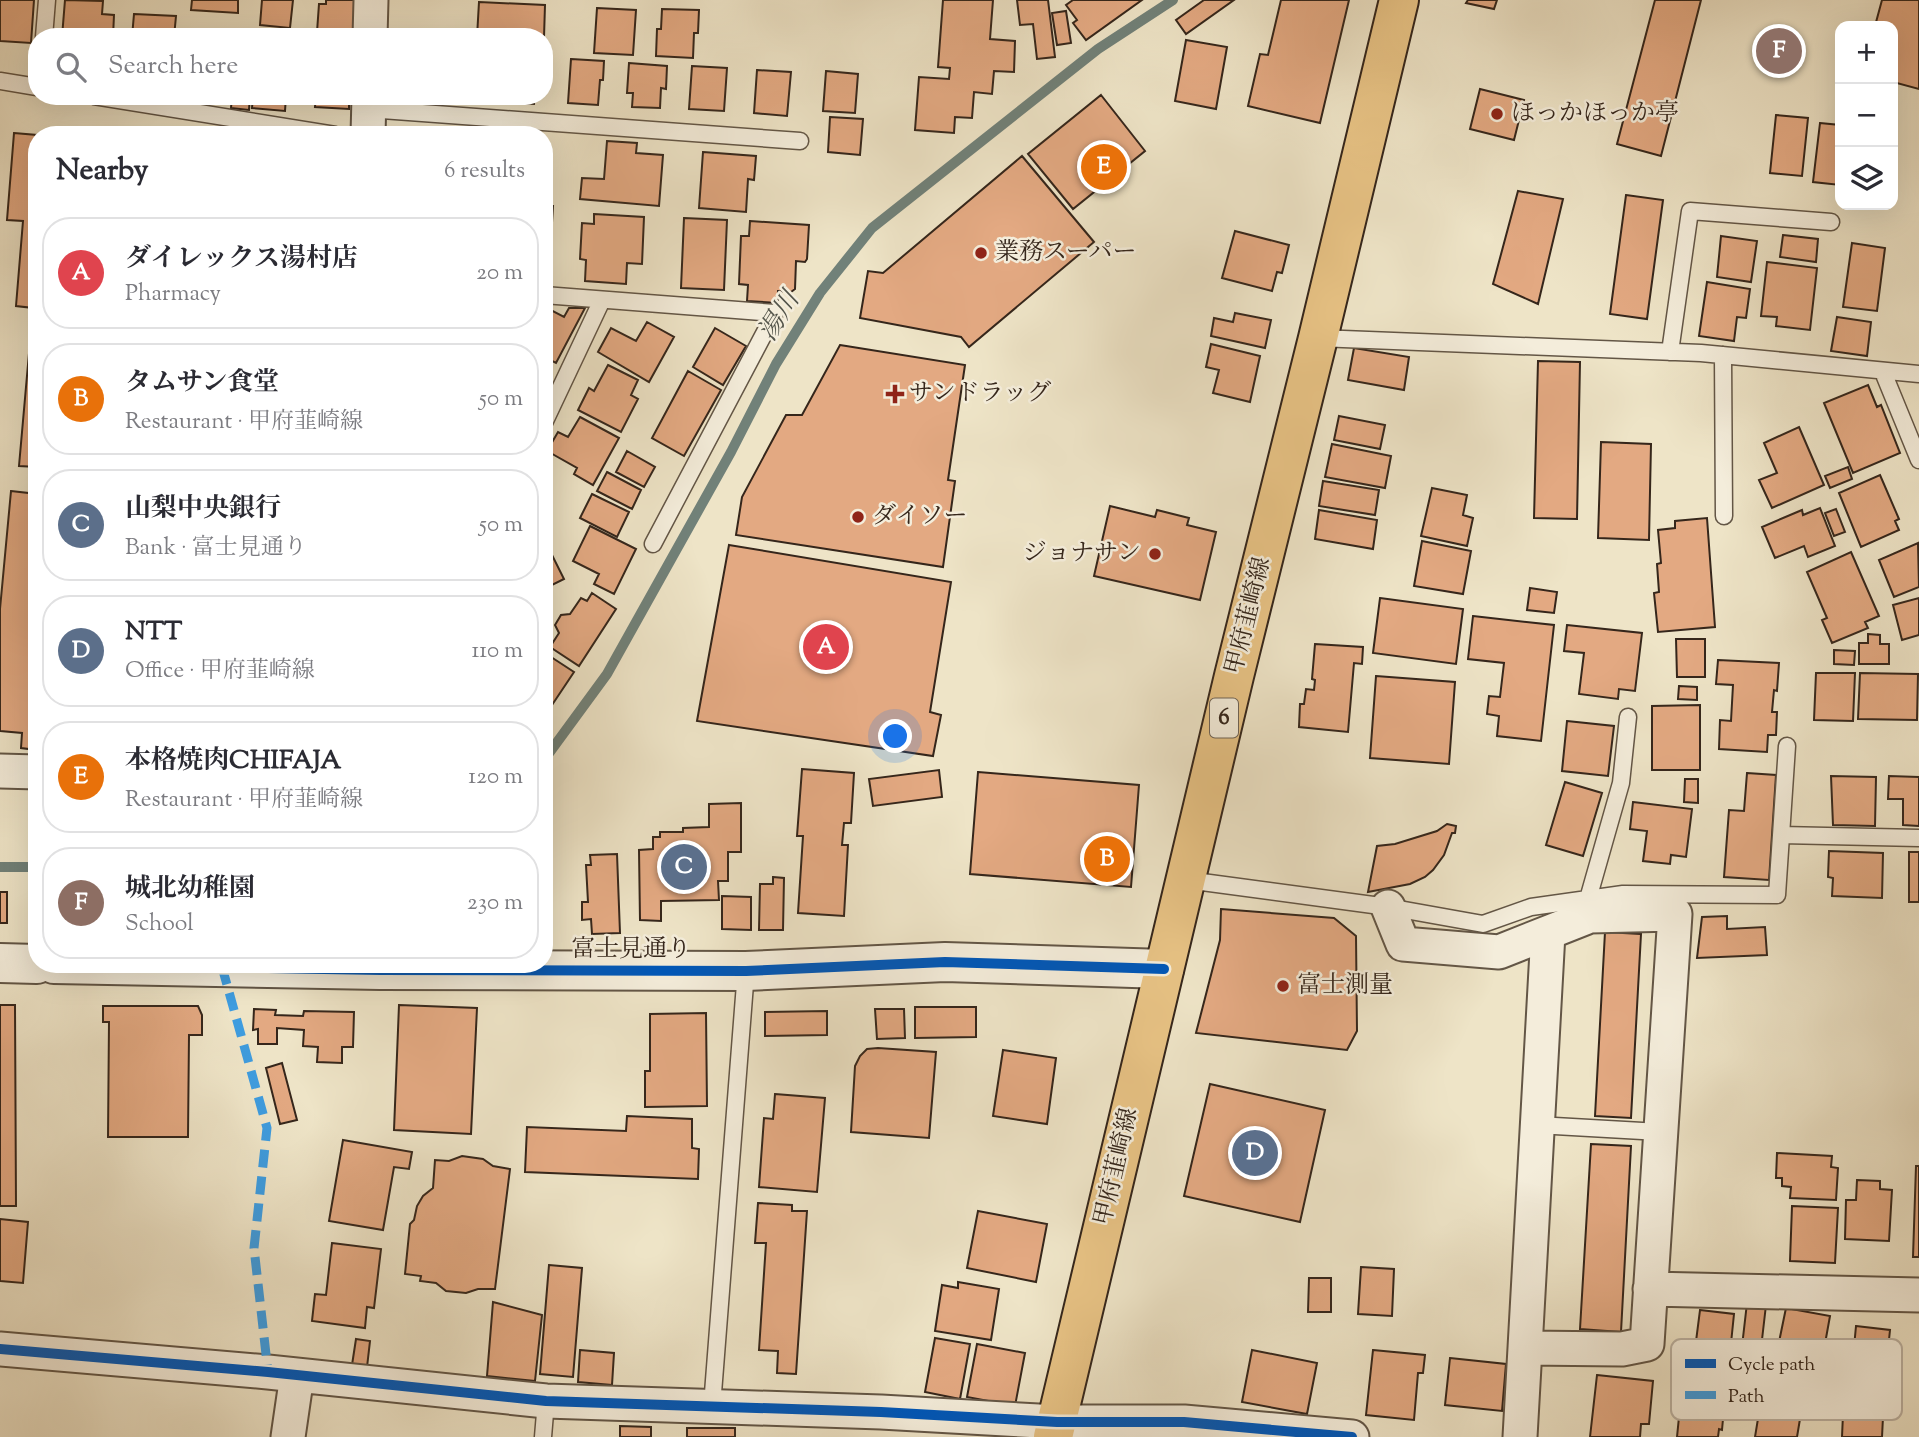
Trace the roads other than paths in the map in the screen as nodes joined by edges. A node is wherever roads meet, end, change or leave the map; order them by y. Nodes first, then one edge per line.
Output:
1 (47, 0) edge
2 (371, 0) edge
3 (1399, 0) edge
4 (45, 28) edge
5 (370, 28) edge
6 (0, 81) edge
7 (28, 86) edge
8 (150, 105) edge
9 (368, 113) edge
10 (279, 126) edge
11 (800, 141) dead end
12 (1831, 222) dead end
13 (553, 296) edge
14 (602, 300) junction
15 (1318, 338) junction
16 (1670, 352) junction
17 (1723, 355) junction
18 (1883, 372) junction
19 (1919, 374) edge
20 (553, 403) edge
21 (1919, 460) edge
22 (1724, 516) dead end
23 (653, 544) dead end
24 (1628, 717) dead end
25 (1787, 746) dead end
26 (0, 771) edge
27 (28, 772) edge
28 (1781, 835) junction
29 (1919, 838) edge
30 (1187, 880) junction
31 (1588, 899) junction
32 (1388, 907) junction
33 (1548, 933) junction
34 (0, 963) edge
35 (28, 964) edge
36 (553, 969) edge
37 (1164, 969) junction
38 (746, 971) junction
39 (1537, 1125) junction
40 (1660, 1132) junction
41 (1650, 1289) junction
42 (1919, 1295) edge
43 (1525, 1348) junction
44 (0, 1349) edge
45 (297, 1375) junction
46 (546, 1401) junction
47 (712, 1406) junction
48 (1055, 1429) edge
49 (288, 1437) edge
50 (543, 1437) edge
51 (1352, 1437) edge
52 (1520, 1437) edge

1 - 4 lane
2 - 5 street
3 - 15 main road, 甲府韮崎線 / 6
6 - 7 lane
8 - 10 lane
9 - 11 lane
12 - 16 lane
13 - 14 lane
14 - 20 lane
14 - 23 lane
15 - 16 lane
15 - 30 main road, 甲府韮崎線 / 6
16 - 17 lane
17 - 18 lane
17 - 22 lane
18 - 19 lane
18 - 21 lane
24 - 31 lane
25 - 28 lane
26 - 27 street
28 - 29 lane
28 - 31 lane
30 - 32 lane
30 - 37 main road, 甲府韮崎線 / 6
31 - 32 lane
32 - 33 street
33 - 39 street
33 - 40 street
34 - 35 street
36 - 38 street, 富士見通り
37 - 38 street, 富士見通り
37 - 48 main road, 甲府韮崎線 / 6
38 - 47 lane
39 - 40 lane
39 - 43 street
40 - 41 street
41 - 42 street
41 - 43 street
43 - 52 street
44 - 45 street
45 - 46 street
45 - 49 street
46 - 47 street
46 - 50 lane
47 - 48 street
48 - 51 street

